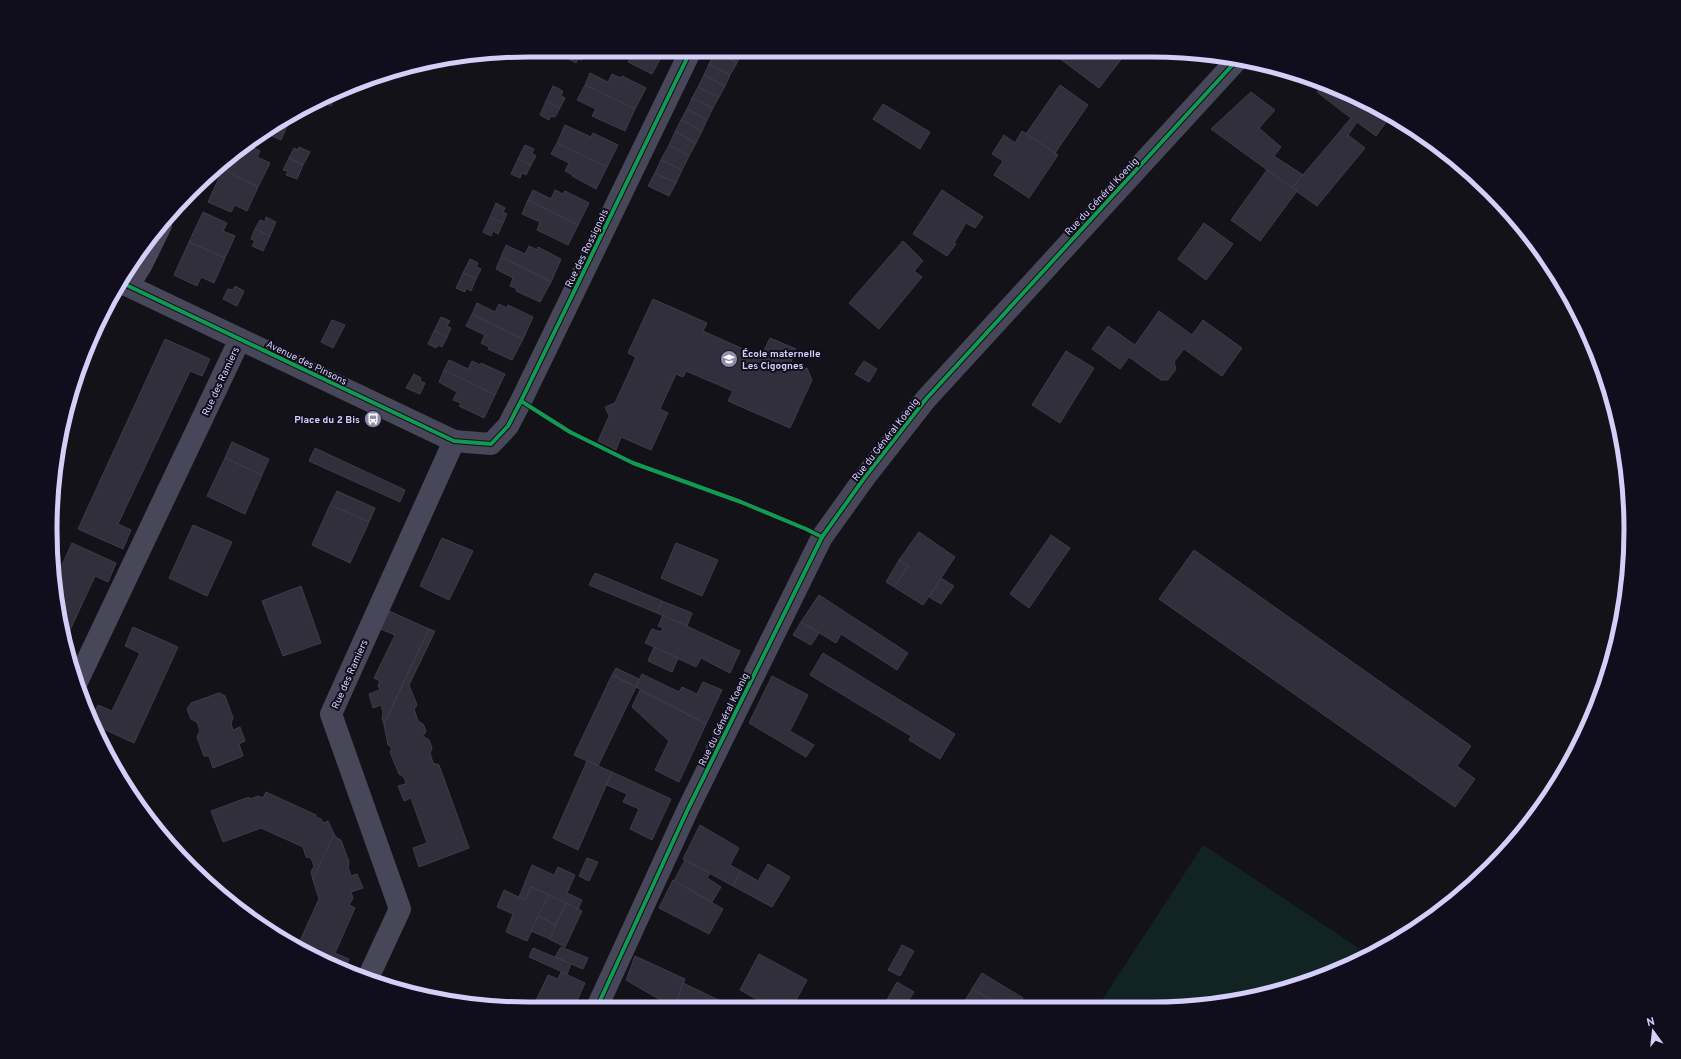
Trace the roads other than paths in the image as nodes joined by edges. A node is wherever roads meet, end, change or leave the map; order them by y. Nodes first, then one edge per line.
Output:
1 (688, 57) edge
2 (1233, 64) edge
3 (148, 252) edge
4 (131, 276) edge
5 (125, 285) edge
6 (240, 339) junction
7 (454, 441) junction
8 (491, 444) joint
9 (80, 675) edge
10 (370, 974) edge
11 (600, 1002) edge

1 - 8 street, Rue des Rossignols
2 - 11 street, Rue du Général Koenig
3 - 4 street
5 - 6 street, Avenue des Pinsons
6 - 7 street, Avenue des Pinsons
6 - 9 street, Rue des Ramiers
7 - 8 street, Avenue des Pinsons
7 - 10 street, Rue des Ramiers

